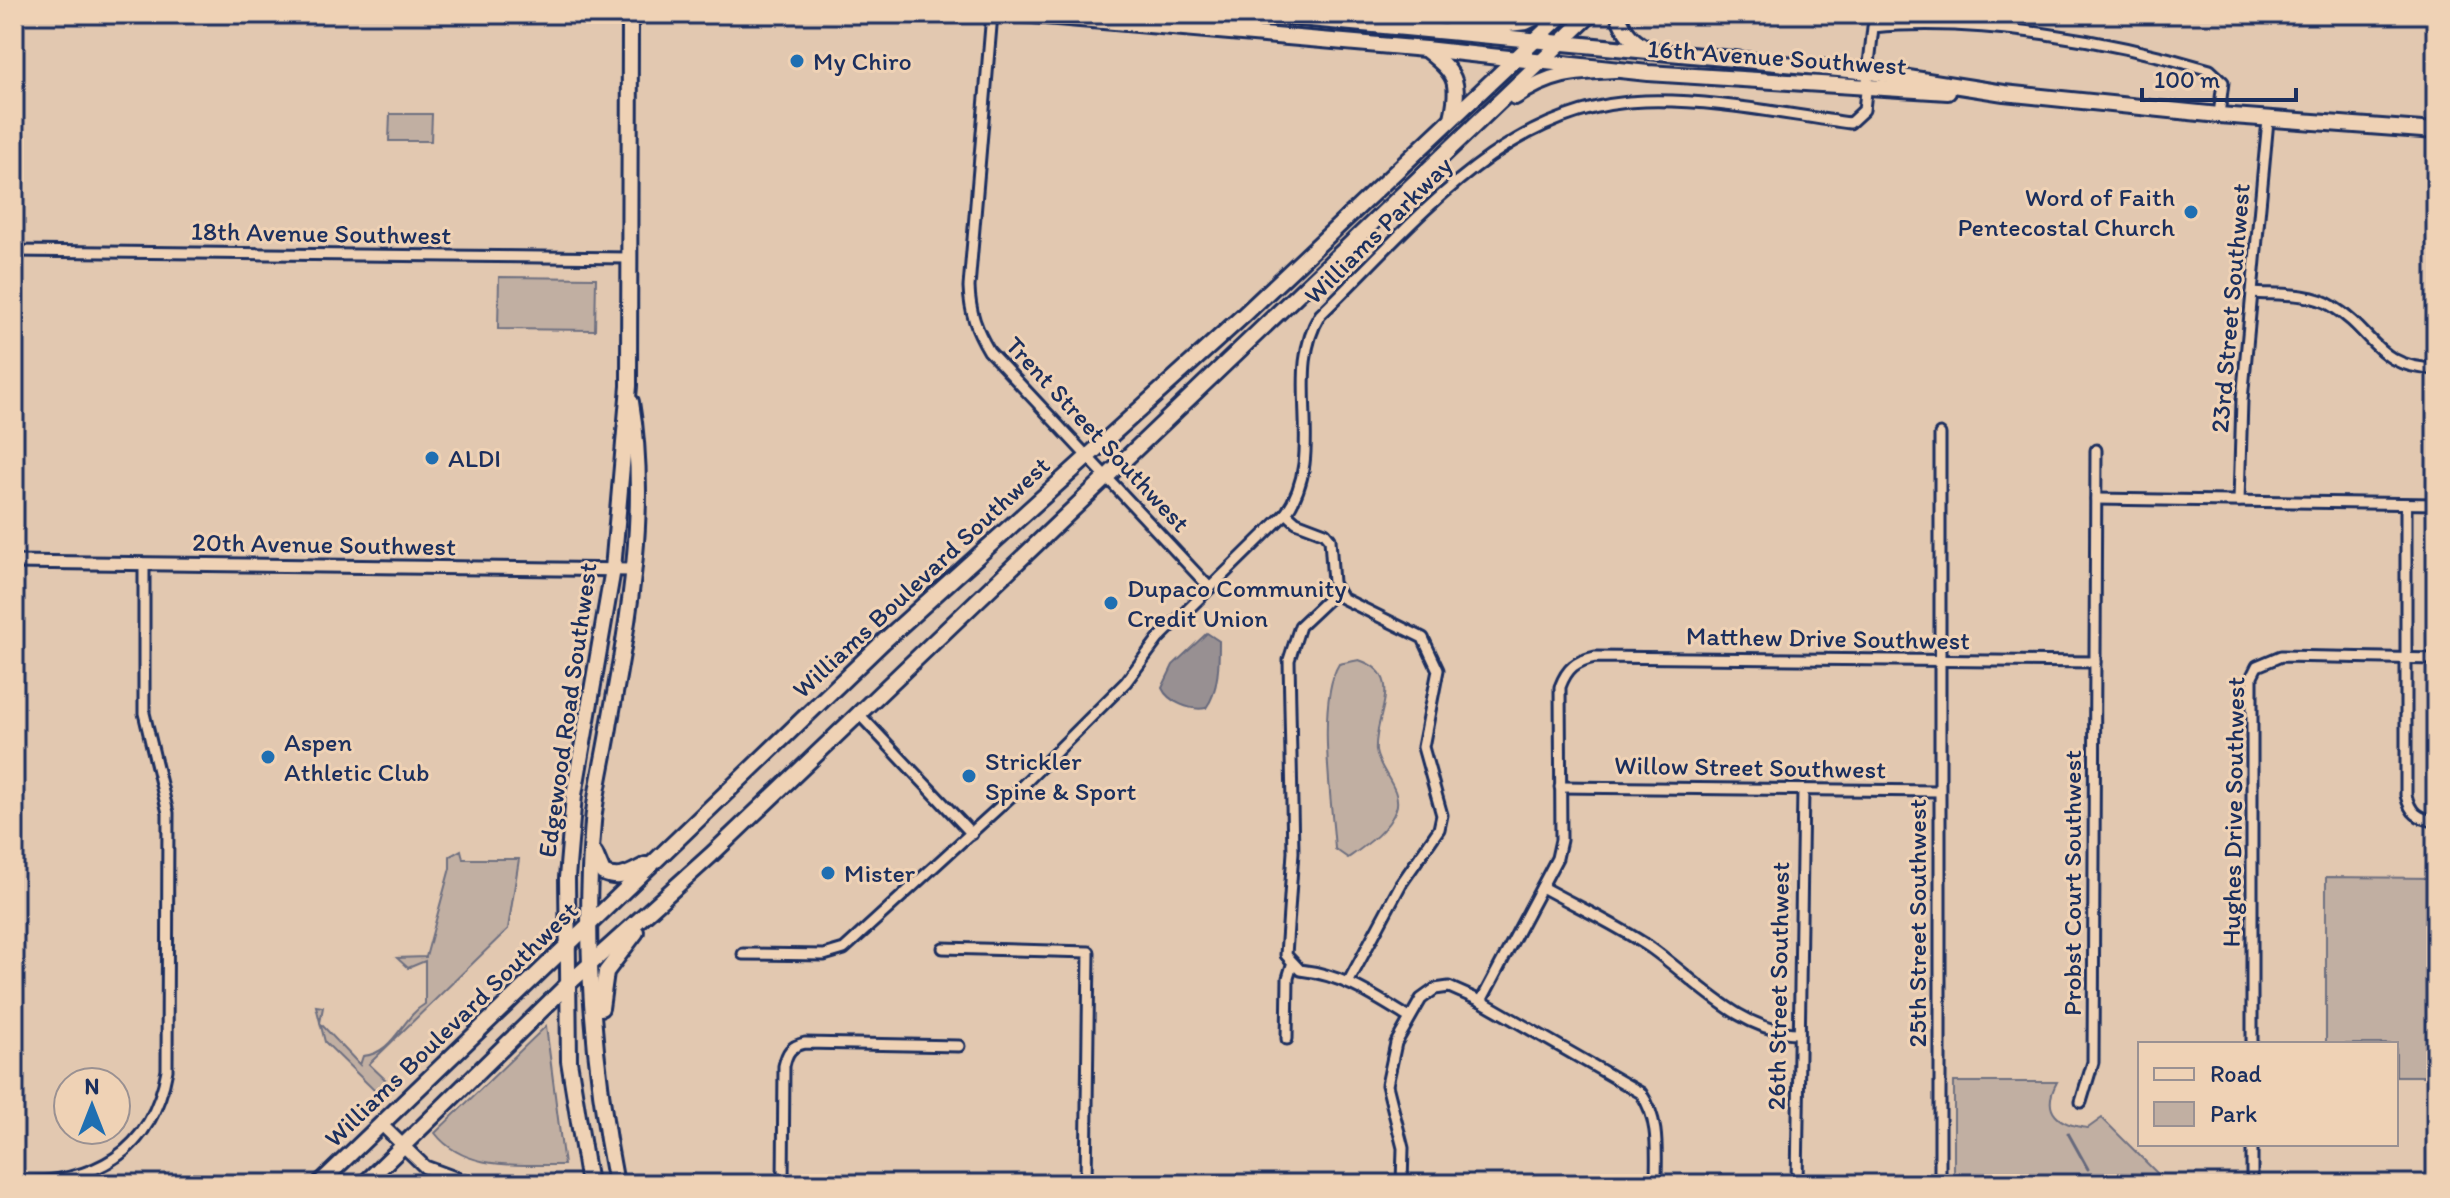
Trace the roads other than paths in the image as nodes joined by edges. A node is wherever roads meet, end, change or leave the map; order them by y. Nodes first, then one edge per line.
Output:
1 (630, 14) edge
2 (992, 14) edge
3 (1022, 14) edge
4 (1257, 14) edge
5 (1542, 14) edge
6 (1563, 14) edge
7 (1591, 14) edge
8 (1618, 14) edge
9 (1448, 31) junction
10 (1537, 39) junction
11 (1562, 42) junction
12 (1425, 49) junction
13 (1651, 51) junction
14 (1517, 58) junction
15 (1542, 62) junction
16 (1615, 70) junction
17 (1870, 72) junction
18 (1867, 89) junction
19 (2004, 93) junction
20 (2219, 115) junction
21 (1481, 120) junction
22 (2268, 120) junction
23 (1452, 121) junction
24 (2436, 131) edge
25 (14, 251) edge
26 (628, 258) junction
27 (2252, 293) junction
28 (2436, 369) edge
29 (629, 386) junction
30 (1940, 434) dead end
31 (2096, 450) dead end
32 (1089, 456) junction
33 (1107, 476) junction
34 (2096, 499) junction
35 (2239, 501) junction
36 (2406, 504) junction
37 (2436, 504) edge
38 (1286, 513) junction
39 (14, 562) edge
40 (144, 564) junction
41 (613, 569) junction
42 (633, 570) junction
43 (1210, 588) junction
44 (1337, 591) junction
45 (2408, 659) junction
46 (2436, 659) edge
47 (1939, 661) junction
48 (2095, 662) junction
49 (859, 714) junction
50 (1560, 787) junction
51 (1803, 790) junction
52 (1939, 791) junction
53 (2436, 821) edge
54 (972, 834) junction
55 (592, 847) junction
56 (660, 857) junction
57 (1542, 887) junction
58 (658, 903) junction
59 (590, 924) junction
60 (567, 947) junction
61 (943, 948) dead end
62 (743, 954) dead end
63 (592, 962) junction
64 (1292, 965) junction
65 (1349, 981) junction
66 (567, 985) junction
67 (1481, 1001) junction
68 (1408, 1017) junction
69 (1799, 1033) junction
70 (1287, 1039) dead end
71 (2252, 1042) edge
72 (959, 1046) dead end
73 (595, 1060) junction
74 (2081, 1102) dead end
75 (382, 1125) junction
76 (403, 1146) junction
77 (2252, 1146) edge
78 (14, 1183) edge
79 (47, 1183) edge
80 (319, 1184) edge
81 (364, 1184) edge
82 (471, 1184) edge
83 (589, 1184) edge
84 (616, 1184) edge
85 (783, 1184) edge
86 (1086, 1184) edge
87 (1402, 1184) edge
88 (1656, 1184) edge
89 (1797, 1184) edge
90 (1940, 1184) edge
91 (2252, 1184) edge

1 - 26 main road, Edgewood Road Southwest
2 - 32 street, Trent Street Southwest
3 - 12 main road, 16th Avenue Southwest
4 - 9 main road, 16th Avenue Southwest
5 - 9 main road
6 - 10 main road, Williams Boulevard Southwest
7 - 11 main road, Williams Boulevard Southwest
8 - 13 main road
9 - 10 main road, 16th Avenue Southwest
10 - 11 main road, 16th Avenue Southwest
10 - 14 main road, Williams Boulevard Southwest
11 - 13 main road, 16th Avenue Southwest
11 - 15 main road, Williams Boulevard Southwest
12 - 14 main road, 16th Avenue Southwest
12 - 23 main road
13 - 17 main road, 16th Avenue Southwest
14 - 15 main road, 16th Avenue Southwest
14 - 23 main road, Williams Boulevard Southwest
15 - 16 main road, 16th Avenue Southwest
15 - 21 main road, Williams Boulevard Southwest
16 - 18 main road, 16th Avenue Southwest
16 - 21 main road
17 - 18 street, Williams Parkway
17 - 19 main road, 16th Avenue Southwest
17 - 20 street, Williams Parkway
18 - 19 main road, 16th Avenue Southwest
18 - 38 street, Williams Parkway
19 - 20 main road, 16th Avenue Southwest
20 - 22 main road, 16th Avenue Southwest
21 - 33 main road, Williams Boulevard Southwest
22 - 24 main road, 16th Avenue Southwest
22 - 27 street, 23rd Street Southwest
23 - 32 main road, Williams Boulevard Southwest
25 - 26 street, 18th Avenue Southwest
26 - 29 main road, Edgewood Road Southwest
27 - 28 street
27 - 35 street, 23rd Street Southwest
29 - 41 main road, Edgewood Road Southwest
29 - 42 main road, Edgewood Road Southwest
30 - 47 street, 25th Street Southwest
31 - 34 street, Probst Court Southwest
32 - 33 street, Trent Street Southwest
32 - 56 main road, Williams Boulevard Southwest
33 - 43 street, Trent Street Southwest
33 - 49 main road, Williams Boulevard Southwest
34 - 35 street
34 - 48 street, Probst Court Southwest
35 - 36 street
36 - 37 street
36 - 45 street
38 - 43 street, Williams Parkway
38 - 44 street
39 - 40 street, 20th Avenue Southwest
40 - 41 street, 20th Avenue Southwest
40 - 79 street
41 - 42 street, 20th Avenue Southwest
41 - 60 main road, Edgewood Road Southwest
42 - 55 main road, Edgewood Road Southwest
43 - 54 street, Williams Parkway
44 - 64 street
44 - 65 street
45 - 46 street, Hughes Drive Southwest
45 - 53 street
45 - 71 street, Hughes Drive Southwest
47 - 48 street, Matthew Drive Southwest
47 - 50 street, Matthew Drive Southwest
47 - 52 street, 25th Street Southwest
48 - 74 street, Probst Court Southwest
49 - 54 street
49 - 58 main road, Williams Boulevard Southwest
50 - 51 street, Willow Street Southwest
50 - 57 street
51 - 52 street, Willow Street Southwest
51 - 69 street, 26th Street Southwest
52 - 90 street, 25th Street Southwest
54 - 62 street, Williams Parkway
55 - 56 main road
55 - 59 main road, Edgewood Road Southwest
56 - 59 main road, Williams Boulevard Southwest
57 - 67 street
57 - 69 street
58 - 63 main road, Williams Boulevard Southwest
58 - 73 main road
59 - 60 main road, Williams Boulevard Southwest
59 - 63 main road, Edgewood Road Southwest
60 - 66 main road, Edgewood Road Southwest
60 - 75 main road, Williams Boulevard Southwest
61 - 86 street
63 - 66 main road, Williams Boulevard Southwest
63 - 73 main road, Edgewood Road Southwest
64 - 65 street
64 - 70 street
65 - 68 street
66 - 76 main road, Williams Boulevard Southwest
66 - 83 main road, Edgewood Road Southwest
67 - 68 street
67 - 88 street
68 - 87 street
69 - 89 street, 26th Street Southwest
72 - 85 street
73 - 84 main road, Edgewood Road Southwest
75 - 76 street
75 - 80 main road, Williams Boulevard Southwest
76 - 81 main road, Williams Boulevard Southwest
76 - 82 street
77 - 91 street
78 - 79 street

